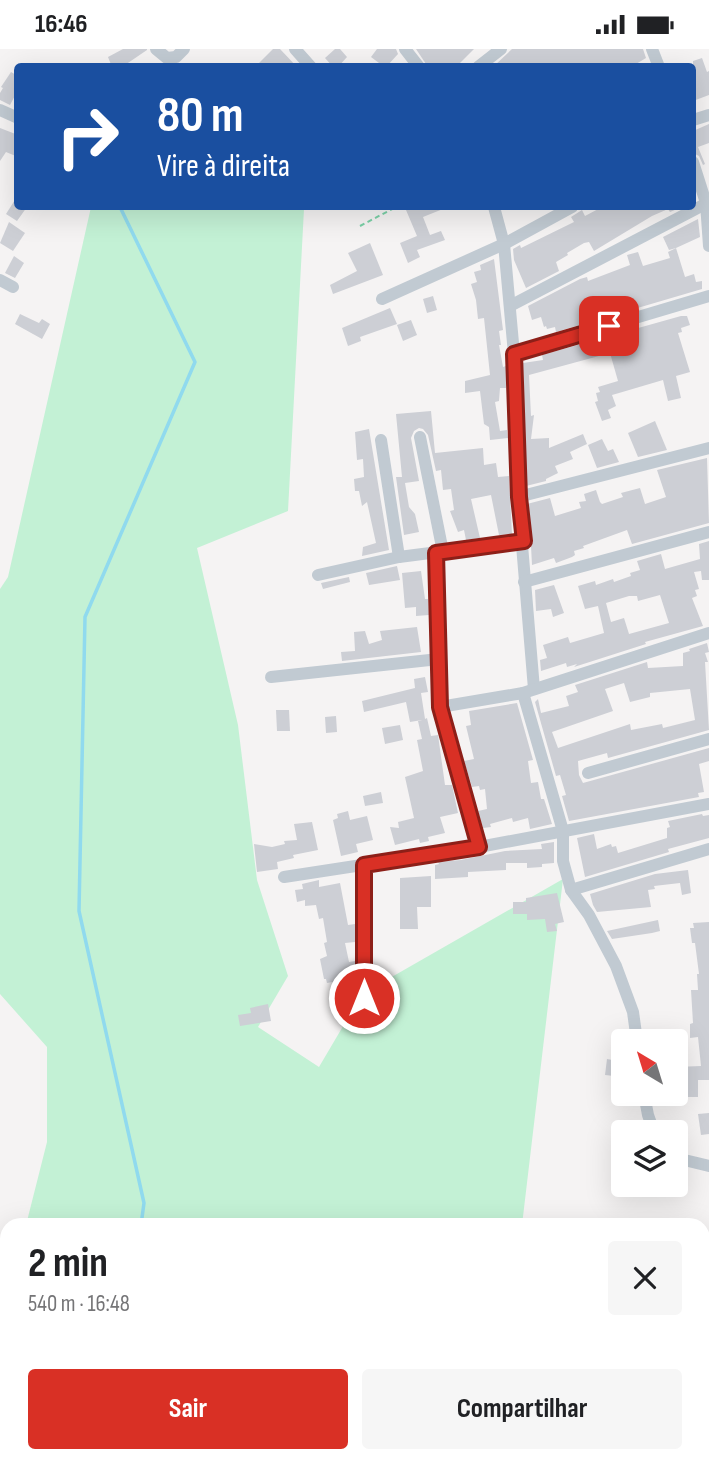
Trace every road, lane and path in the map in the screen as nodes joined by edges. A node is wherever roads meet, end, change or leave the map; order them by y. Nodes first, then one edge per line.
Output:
1 (156, 49) edge
2 (184, 49) edge
3 (295, 49) edge
4 (405, 49) edge
5 (501, 49) edge
6 (307, 63) edge
7 (416, 63) edge
8 (483, 63) edge
9 (696, 171) edge
10 (707, 203) edge
11 (390, 210) edge
12 (495, 210) edge
13 (567, 210) edge
14 (694, 210) edge
15 (360, 226) dead end
16 (505, 244) junction
17 (709, 247) edge
18 (0, 280) edge
19 (13, 287) dead end
20 (709, 296) edge
21 (382, 299) dead end
22 (510, 306) junction
23 (514, 354) junction
24 (420, 437) dead end
25 (381, 440) dead end
26 (709, 448) edge
27 (519, 497) junction
28 (709, 533) edge
29 (524, 541) junction
30 (439, 553) junction
31 (399, 557) junction
32 (318, 575) dead end
33 (524, 582) junction
34 (709, 633) edge
35 (439, 659) junction
36 (271, 677) dead end
37 (529, 691) junction
38 (440, 707) junction
39 (709, 739) edge
40 (588, 773) dead end
41 (709, 804) edge
42 (563, 831) junction
43 (479, 847) junction
44 (709, 849) edge
45 (364, 865) junction
46 (284, 877) dead end
47 (571, 890) junction
48 (364, 998) dead end
49 (635, 1029) edge
50 (688, 1161) edge
51 (709, 1166) edge

1 - 2 street
3 - 6 street
4 - 7 street
5 - 8 street
9 - 10 street
10 - 17 street
11 - 15 path
12 - 16 street
13 - 16 street
14 - 22 street
16 - 21 street
16 - 22 street
18 - 19 street
20 - 23 street
22 - 23 street
23 - 27 street
24 - 30 street
25 - 31 street
26 - 27 street
27 - 29 street
28 - 33 street
29 - 30 street
29 - 33 street
30 - 31 street
30 - 35 street
31 - 32 street
33 - 37 street
34 - 37 street
35 - 36 street
35 - 38 street
37 - 38 street
37 - 42 street
38 - 43 street
39 - 40 street
41 - 42 street
42 - 43 street
42 - 47 street
43 - 45 street
44 - 47 street
45 - 46 street
45 - 48 street
47 - 49 street
50 - 51 street

